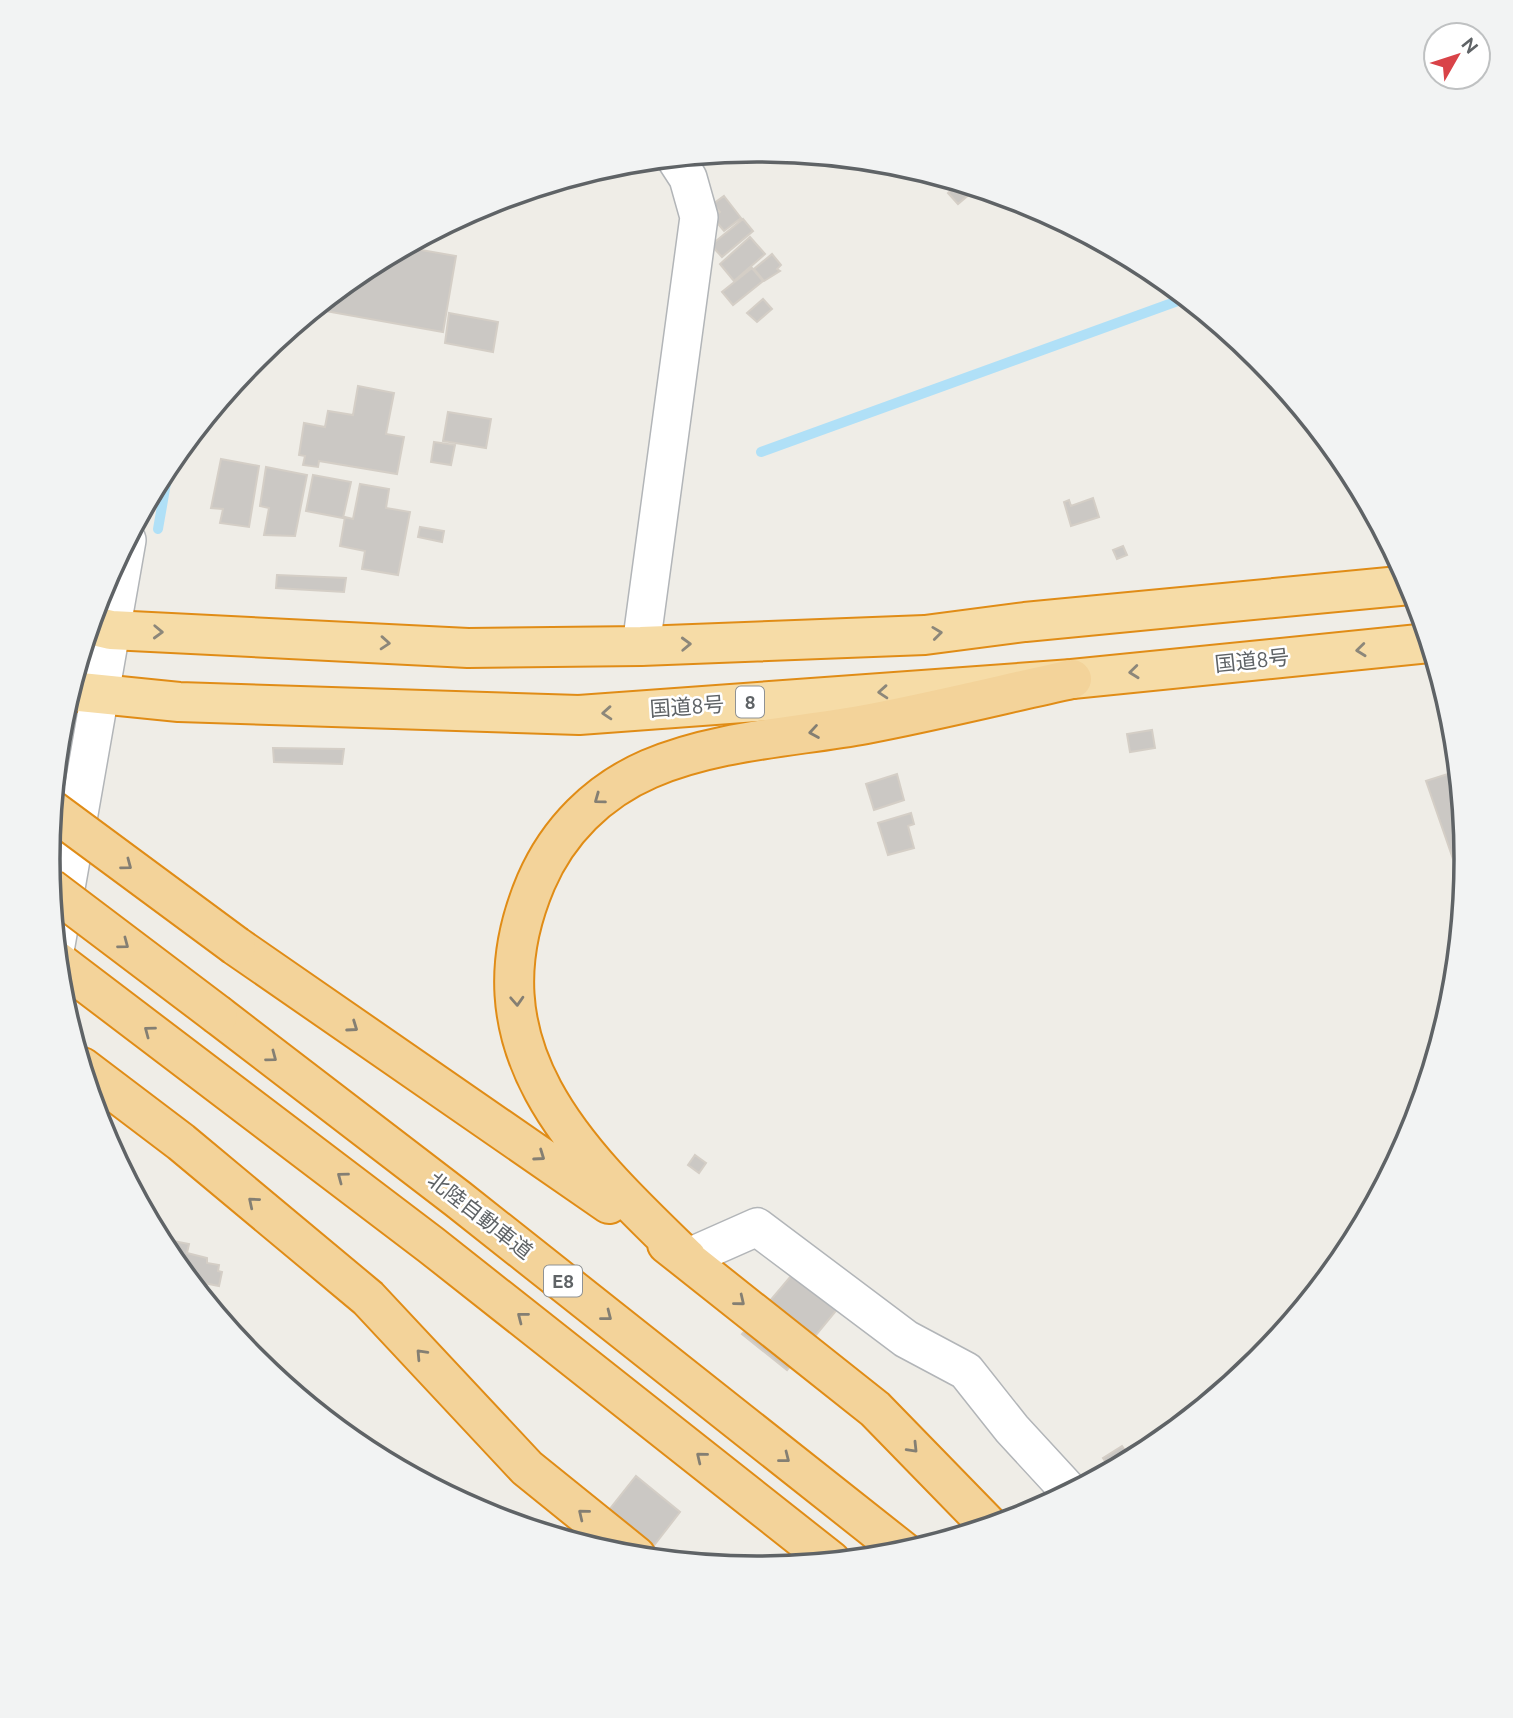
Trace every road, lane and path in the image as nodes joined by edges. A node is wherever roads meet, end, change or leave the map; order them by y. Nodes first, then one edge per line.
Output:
1 (680, 166) edge
2 (1397, 586) edge
3 (107, 608) edge
4 (101, 627) edge
5 (1420, 644) edge
6 (642, 646) junction
7 (1072, 679) junction
8 (86, 693) edge
9 (61, 817) edge
10 (61, 896) edge
11 (61, 903) edge
12 (68, 970) edge
13 (94, 1076) edge
14 (687, 1258) junction
15 (1063, 1485) edge
16 (982, 1519) edge
17 (619, 1543) edge
18 (892, 1543) edge
19 (821, 1553) edge

1 - 6 street
6 -> 2 highway
3 - 4 street
4 -> 6 highway
4 - 8 street
5 -> 7 highway, 国道8号 / 8
7 -> 8 highway, 国道8号 / 8
7 -> 14 highway
8 - 11 street
9 -> 14 highway, bridge
10 -> 18 highway, 北陸自動車道 / E8, bridge
19 -> 12 highway, E8
17 -> 13 highway
14 - 15 street
14 -> 16 highway

